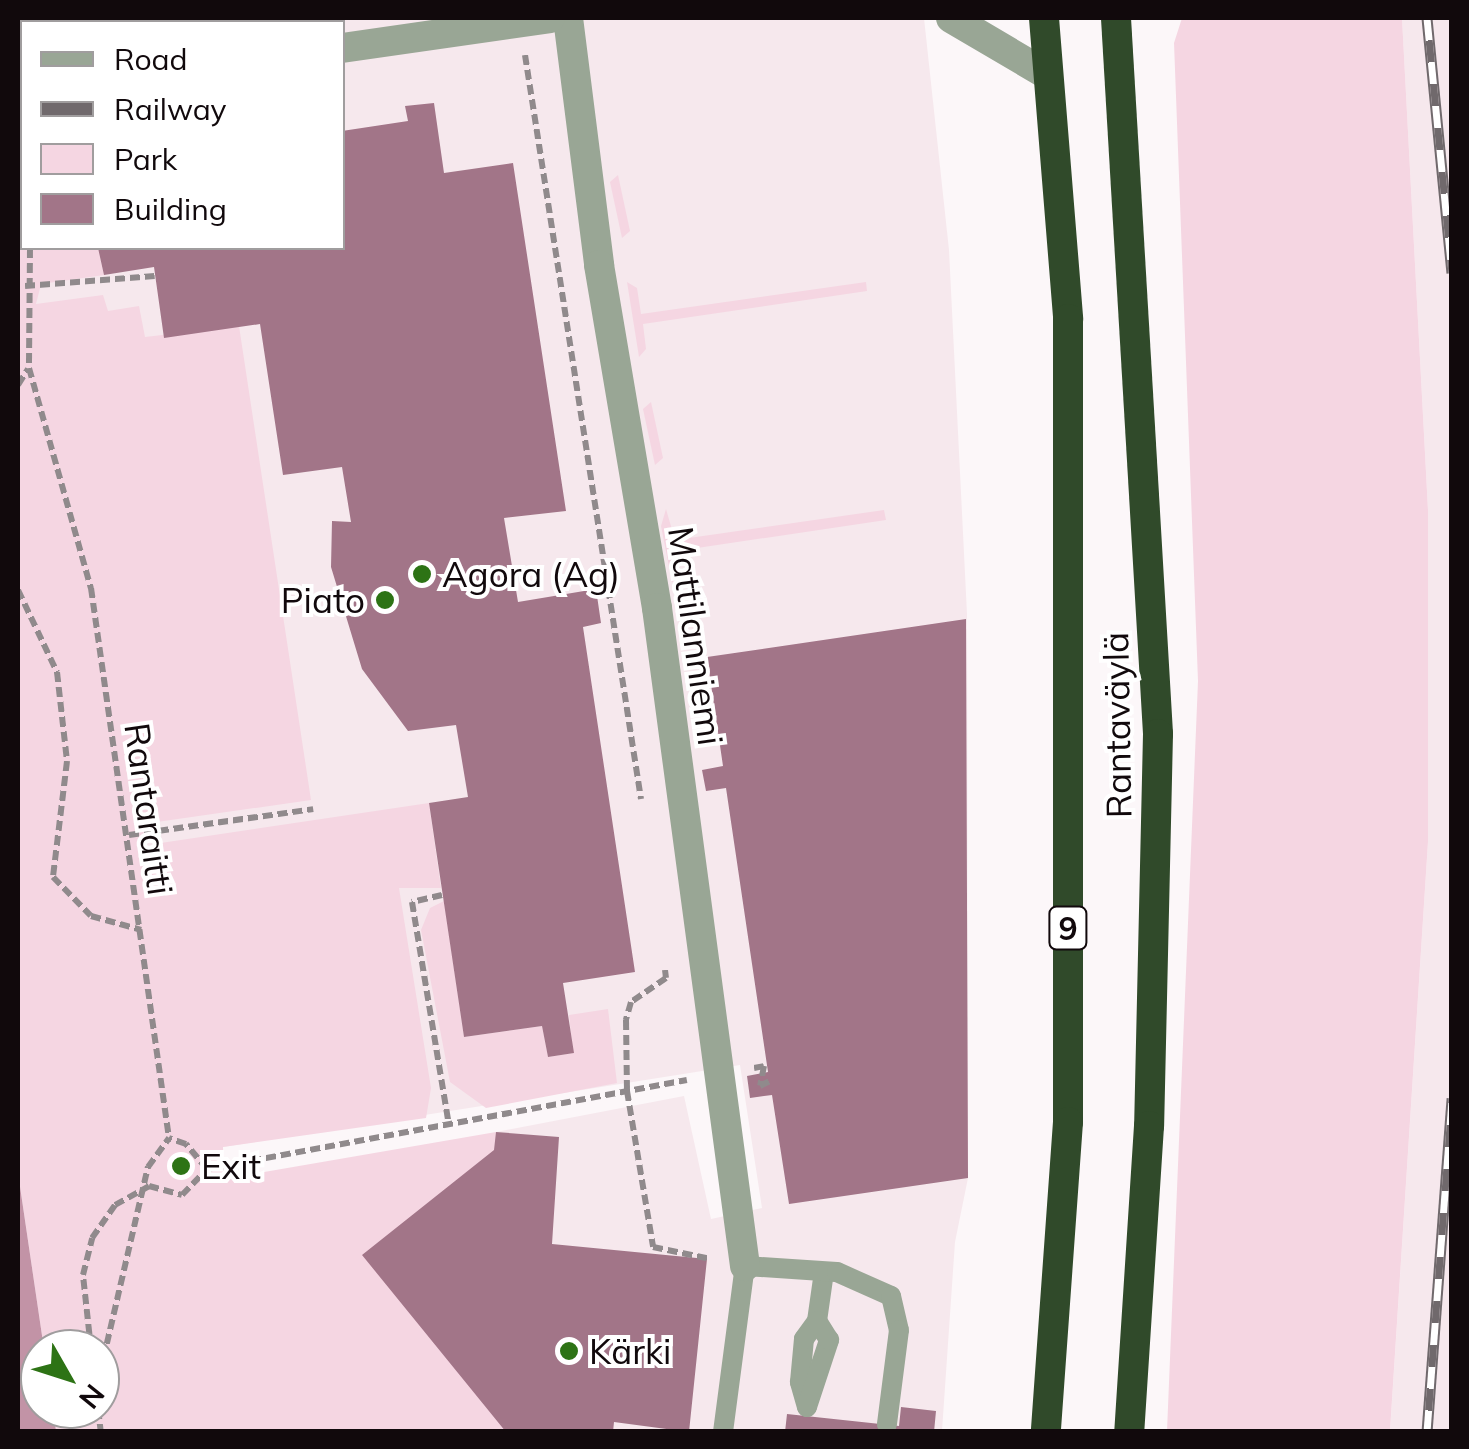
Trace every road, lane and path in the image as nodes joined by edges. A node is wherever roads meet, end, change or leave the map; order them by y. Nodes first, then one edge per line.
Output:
1 (550, 18) edge
2 (568, 18) edge
3 (951, 18) edge
4 (1044, 18) edge
5 (1116, 18) edge
6 (345, 48) edge
7 (524, 51) dead end
8 (1046, 74) junction
9 (30, 250) edge
10 (155, 276) dead end
11 (25, 286) junction
12 (29, 368) junction
13 (18, 384) edge
14 (18, 590) edge
15 (643, 808) dead end
16 (313, 809) dead end
17 (129, 835) junction
18 (442, 895) dead end
19 (141, 930) junction
20 (664, 960) dead end
21 (765, 1072) dead end
22 (717, 1075) junction
23 (770, 1081) dead end
24 (627, 1092) junction
25 (449, 1125) junction
26 (170, 1138) junction
27 (206, 1169) junction
28 (149, 1186) junction
29 (745, 1266) junction
30 (824, 1272) junction
31 (712, 1279) dead end
32 (817, 1321) dead end
33 (89, 1329) edge
34 (112, 1329) edge
35 (887, 1424) dead end
36 (723, 1432) edge
37 (1046, 1432) edge
38 (1130, 1432) edge

1 - 6 street
2 - 22 street, Mattilanniemi
3 - 8 street
4 - 8 highway, Rantaväylä / 9
5 - 38 highway, Rantaväylä
7 - 15 path
8 - 37 highway, Rantaväylä / 9
9 - 11 path, Rantaraitti
10 - 11 path
11 - 12 path, Rantaraitti
12 - 13 path
12 - 17 path, Rantaraitti
14 - 19 path
16 - 17 path
17 - 19 path, Rantaraitti
18 - 25 path
19 - 26 path, Rantaraitti
20 - 24 path
21 - 23 path
22 - 24 path
22 - 29 street, Mattilanniemi
24 - 25 path
24 - 31 path
25 - 27 path
26 - 27 path
26 - 28 path
27 - 28 path
28 - 33 path
28 - 34 path
29 - 30 lane
29 - 36 lane
30 - 32 lane
30 - 35 lane

